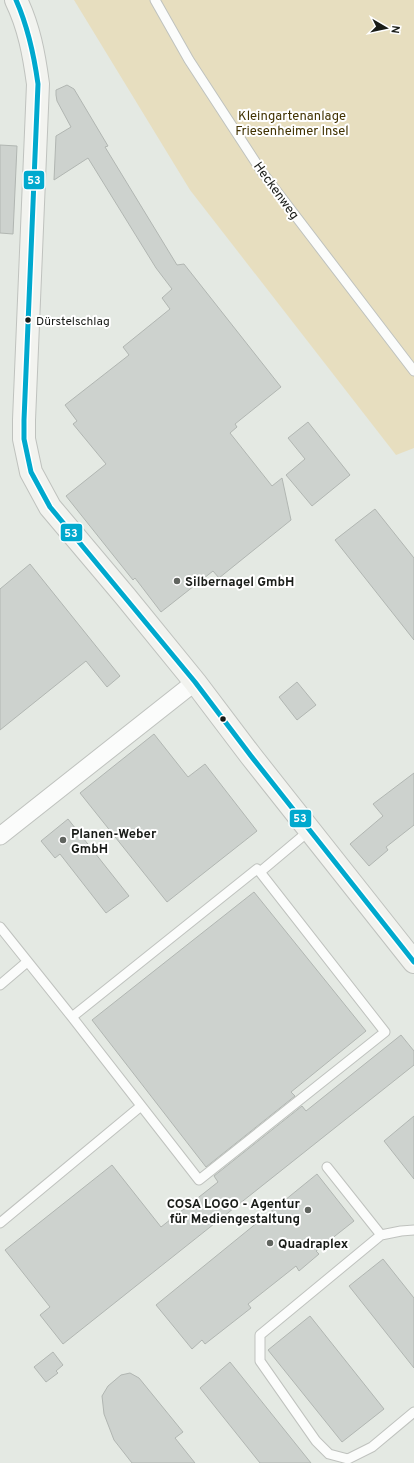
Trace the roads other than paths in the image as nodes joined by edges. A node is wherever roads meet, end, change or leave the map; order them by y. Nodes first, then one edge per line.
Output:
1 (16, 0) edge
2 (155, 0) edge
3 (414, 370) edge
4 (195, 682) junction
5 (310, 830) junction
6 (0, 836) edge
7 (260, 872) junction
8 (0, 927) edge
9 (27, 962) junction
10 (414, 962) edge
11 (0, 985) edge
12 (72, 1017) junction
13 (141, 1106) junction
14 (327, 1167) dead end
15 (0, 1223) edge
16 (414, 1230) edge
17 (381, 1235) junction
18 (414, 1412) edge

1 - 4 street
2 - 3 lane, Heckenweg
4 - 5 street
4 - 6 street
5 - 7 lane
5 - 10 street
7 - 12 lane
7 - 13 lane
8 - 9 lane
9 - 11 lane
9 - 12 lane
12 - 13 lane
13 - 15 lane
14 - 17 lane
16 - 17 lane
17 - 18 lane

